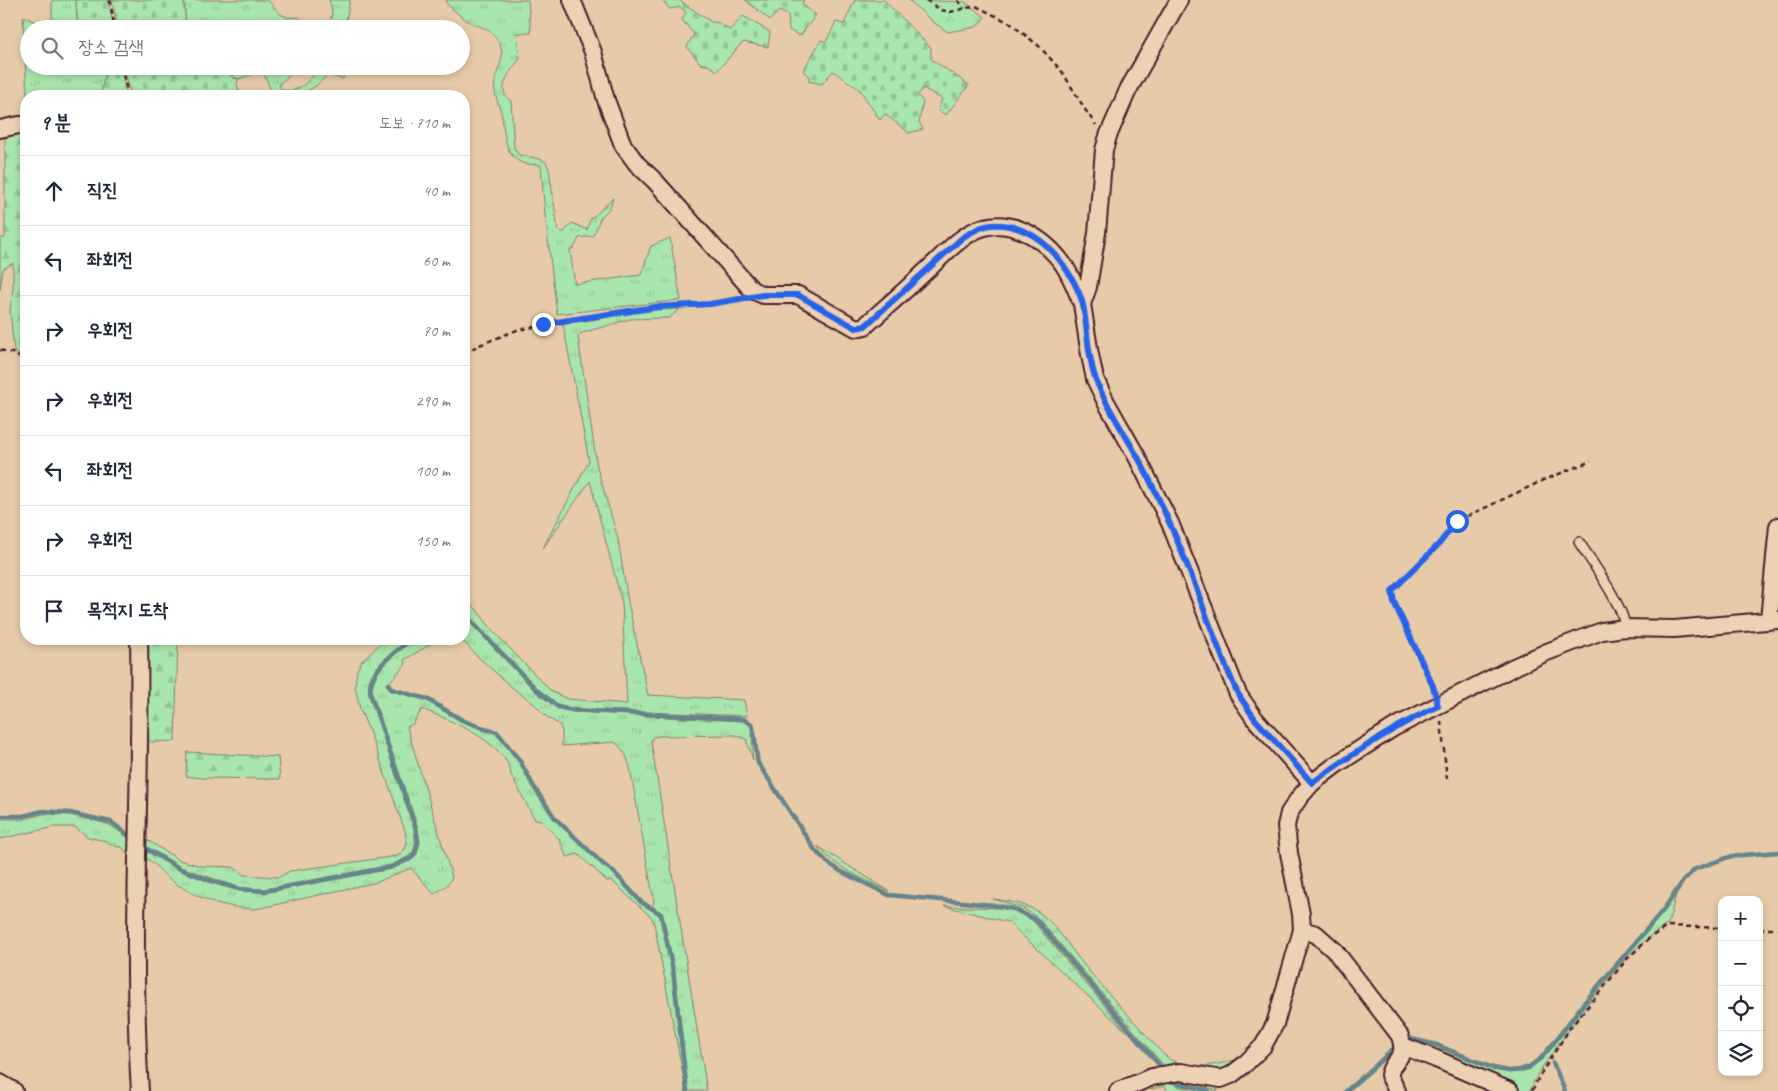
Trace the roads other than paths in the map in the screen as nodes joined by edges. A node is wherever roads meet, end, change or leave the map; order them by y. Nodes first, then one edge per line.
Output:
1 (572, 0) edge
2 (1179, 0) edge
3 (20, 124) edge
4 (0, 130) edge
5 (1082, 304) junction
6 (1778, 526) edge
7 (1579, 542) dead end
8 (1774, 620) edge
9 (1625, 628) junction
10 (139, 645) edge
11 (1312, 783) junction
12 (1302, 930) junction
13 (1404, 1046) junction
14 (0, 1083) edge
15 (1221, 1085) edge
16 (14, 1091) edge
17 (140, 1091) edge
18 (1118, 1091) edge
19 (1397, 1091) edge
20 (1510, 1091) edge

1 - 5 street
2 - 5 street
3 - 4 street
5 - 11 street
6 - 8 street
7 - 9 lane
8 - 9 street
9 - 11 street
10 - 17 street
11 - 12 street
12 - 13 street
12 - 15 street
13 - 19 street
13 - 20 street
14 - 16 street
15 - 18 street

